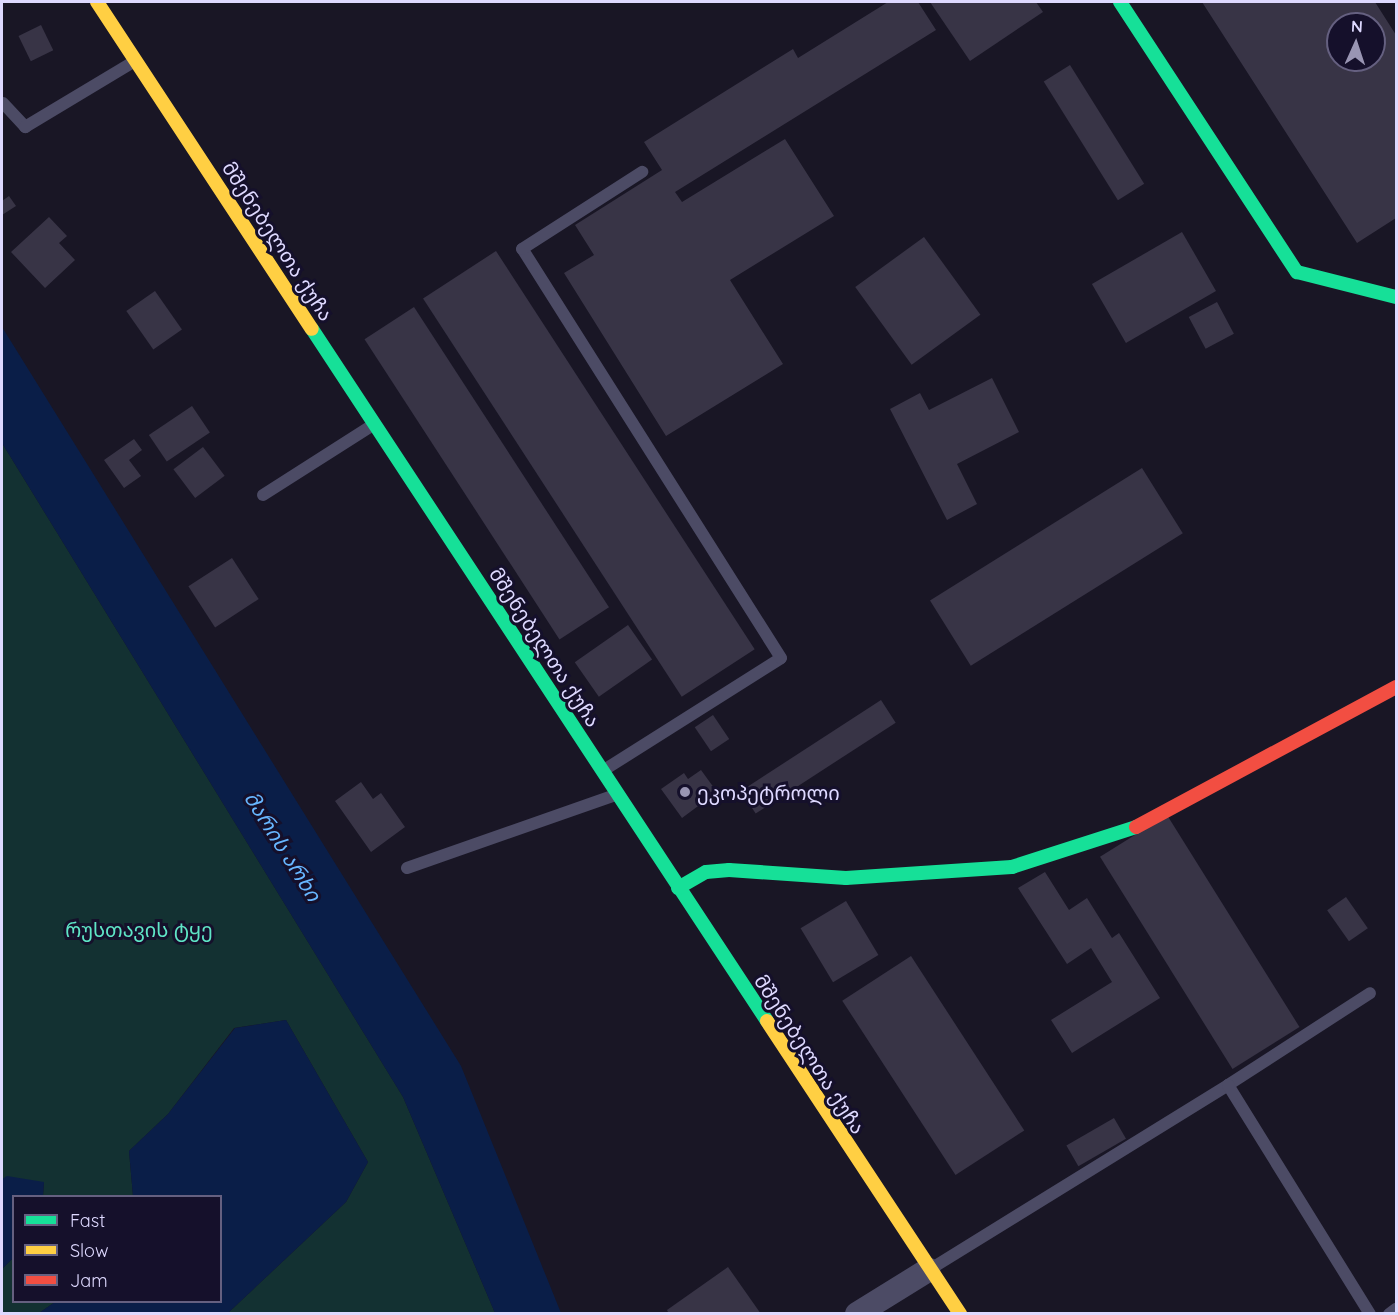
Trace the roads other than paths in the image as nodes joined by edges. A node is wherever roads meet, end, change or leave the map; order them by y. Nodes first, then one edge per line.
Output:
1 (97, 2) edge
2 (1120, 2) edge
3 (136, 60) junction
4 (3, 103) edge
5 (642, 171) dead end
6 (1396, 297) edge
7 (374, 424) junction
8 (263, 495) dead end
9 (1396, 687) edge
10 (603, 770) junction
11 (616, 794) junction
12 (407, 867) dead end
13 (678, 888) junction
14 (1370, 993) dead end
15 (1228, 1085) junction
16 (928, 1270) junction
17 (1396, 1309) edge
18 (857, 1314) edge
19 (960, 1314) edge
20 (1370, 1314) edge
21 (1389, 1314) edge

1 - 3 main road, მშენებელთა ქუჩა
2 - 6 main road
3 - 4 lane
3 - 7 main road, მშენებელთა ქუჩა
5 - 10 lane
7 - 8 lane
7 - 10 main road, მშენებელთა ქუჩა
9 - 13 main road
10 - 11 main road, მშენებელთა ქუჩა
11 - 12 lane
11 - 13 main road, მშენებელთა ქუჩა
13 - 16 main road, მშენებელთა ქუჩა
14 - 15 lane
15 - 16 lane
15 - 20 lane
16 - 18 street
16 - 19 main road, მშენებელთა ქუჩა
17 - 21 lane

